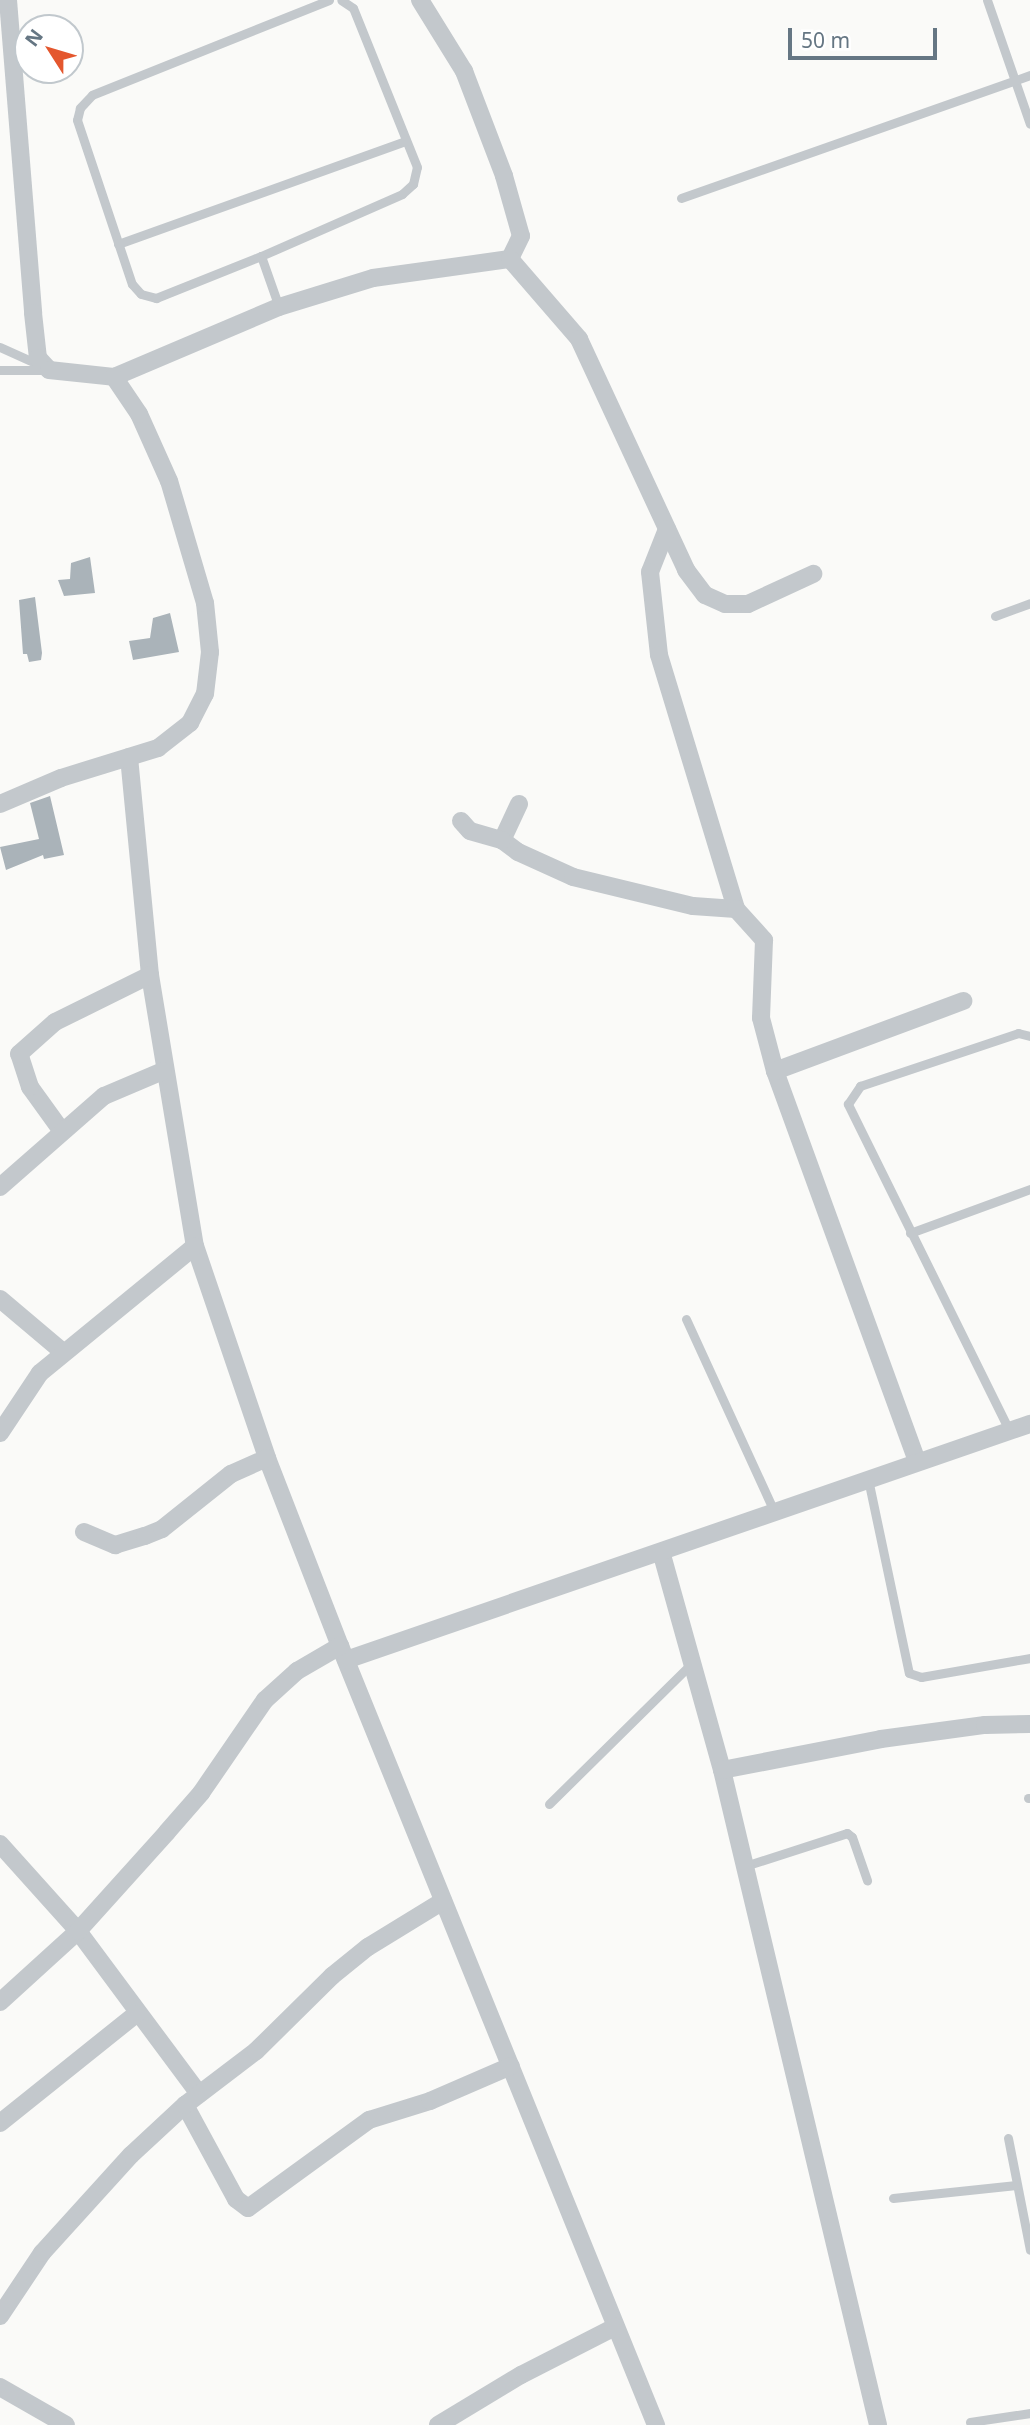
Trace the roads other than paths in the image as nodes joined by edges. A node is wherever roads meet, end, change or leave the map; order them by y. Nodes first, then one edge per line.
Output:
1 (8, 0) edge
2 (329, 0) edge
3 (341, 0) edge
4 (420, 0) edge
5 (987, 0) edge
6 (1030, 75) edge
7 (1015, 80) junction
8 (1030, 124) edge
9 (406, 141) junction
10 (681, 198) dead end
11 (118, 244) junction
12 (261, 256) junction
13 (510, 259) junction
14 (279, 307) junction
15 (0, 346) edge
16 (0, 370) edge
17 (49, 370) junction
18 (114, 377) junction
19 (667, 529) junction
20 (813, 575) dead end
21 (1030, 603) edge
22 (995, 616) dead end
23 (129, 757) junction
24 (0, 804) edge
25 (519, 804) dead end
26 (461, 821) dead end
27 (502, 840) junction
28 (736, 909) junction
29 (150, 975) junction
30 (963, 1000) dead end
31 (1030, 1036) edge
32 (163, 1071) junction
33 (775, 1071) junction
34 (61, 1130) junction
35 (2, 1182) edge
36 (1030, 1189) edge
37 (910, 1233) junction
38 (195, 1246) junction
39 (0, 1299) edge
40 (686, 1319) dead end
41 (64, 1352) junction
42 (1030, 1424) edge
43 (1009, 1430) junction
44 (0, 1433) edge
45 (267, 1458) junction
46 (917, 1461) junction
47 (868, 1479) junction
48 (775, 1513) junction
49 (84, 1532) dead end
50 (662, 1555) junction
51 (343, 1653) junction
52 (1030, 1658) edge
53 (692, 1663) junction
54 (1030, 1724) edge
55 (722, 1770) junction
56 (549, 1804) dead end
57 (0, 1844) edge
58 (745, 1866) junction
59 (867, 1880) dead end
60 (443, 1901) junction
61 (78, 1931) junction
62 (0, 2002) edge
63 (136, 2014) junction
64 (511, 2067) junction
65 (192, 2100) junction
66 (0, 2123) edge
67 (1008, 2138) dead end
68 (1016, 2185) junction
69 (894, 2198) dead end
70 (1028, 2234) edge
71 (1030, 2250) edge
72 (0, 2316) edge
73 (615, 2327) junction
74 (0, 2386) edge
75 (1030, 2413) edge
76 (970, 2422) dead end
77 (66, 2425) edge
78 (438, 2425) edge
79 (656, 2425) edge
80 (877, 2425) edge

1 - 17 street
2 - 11 lane
3 - 9 lane
4 - 13 street
5 - 7 lane
6 - 7 lane
7 - 8 lane
7 - 10 lane
9 - 11 lane
9 - 12 lane
11 - 12 lane
12 - 14 lane
13 - 14 street
13 - 19 street
14 - 18 street
15 - 17 lane
16 - 17 lane
17 - 18 street
18 - 23 street
19 - 20 street
19 - 28 street
21 - 22 lane
23 - 24 street
23 - 29 street
25 - 27 street
26 - 27 street
27 - 28 street
28 - 33 street
29 - 32 street
29 - 34 street
30 - 33 street
31 - 37 lane
32 - 34 street
32 - 38 street
33 - 46 street
34 - 35 street
36 - 37 lane
37 - 43 lane
38 - 41 street
38 - 45 street
39 - 41 street
40 - 48 lane
41 - 44 street
42 - 43 street
43 - 46 street
45 - 49 street
45 - 51 street
46 - 47 street
47 - 48 street
47 - 52 lane
48 - 50 street
50 - 51 street
50 - 53 street
51 - 60 street
51 - 61 street
53 - 55 street
53 - 56 lane
54 - 55 street
55 - 58 street
57 - 61 street
58 - 59 lane
58 - 80 street
60 - 64 street
60 - 65 street
61 - 62 street
61 - 63 street
63 - 65 street
63 - 66 street
64 - 65 street
64 - 73 street
65 - 72 street
67 - 68 lane
68 - 69 lane
68 - 70 lane
70 - 71 lane
73 - 78 street
73 - 79 street
74 - 77 street
75 - 76 lane

